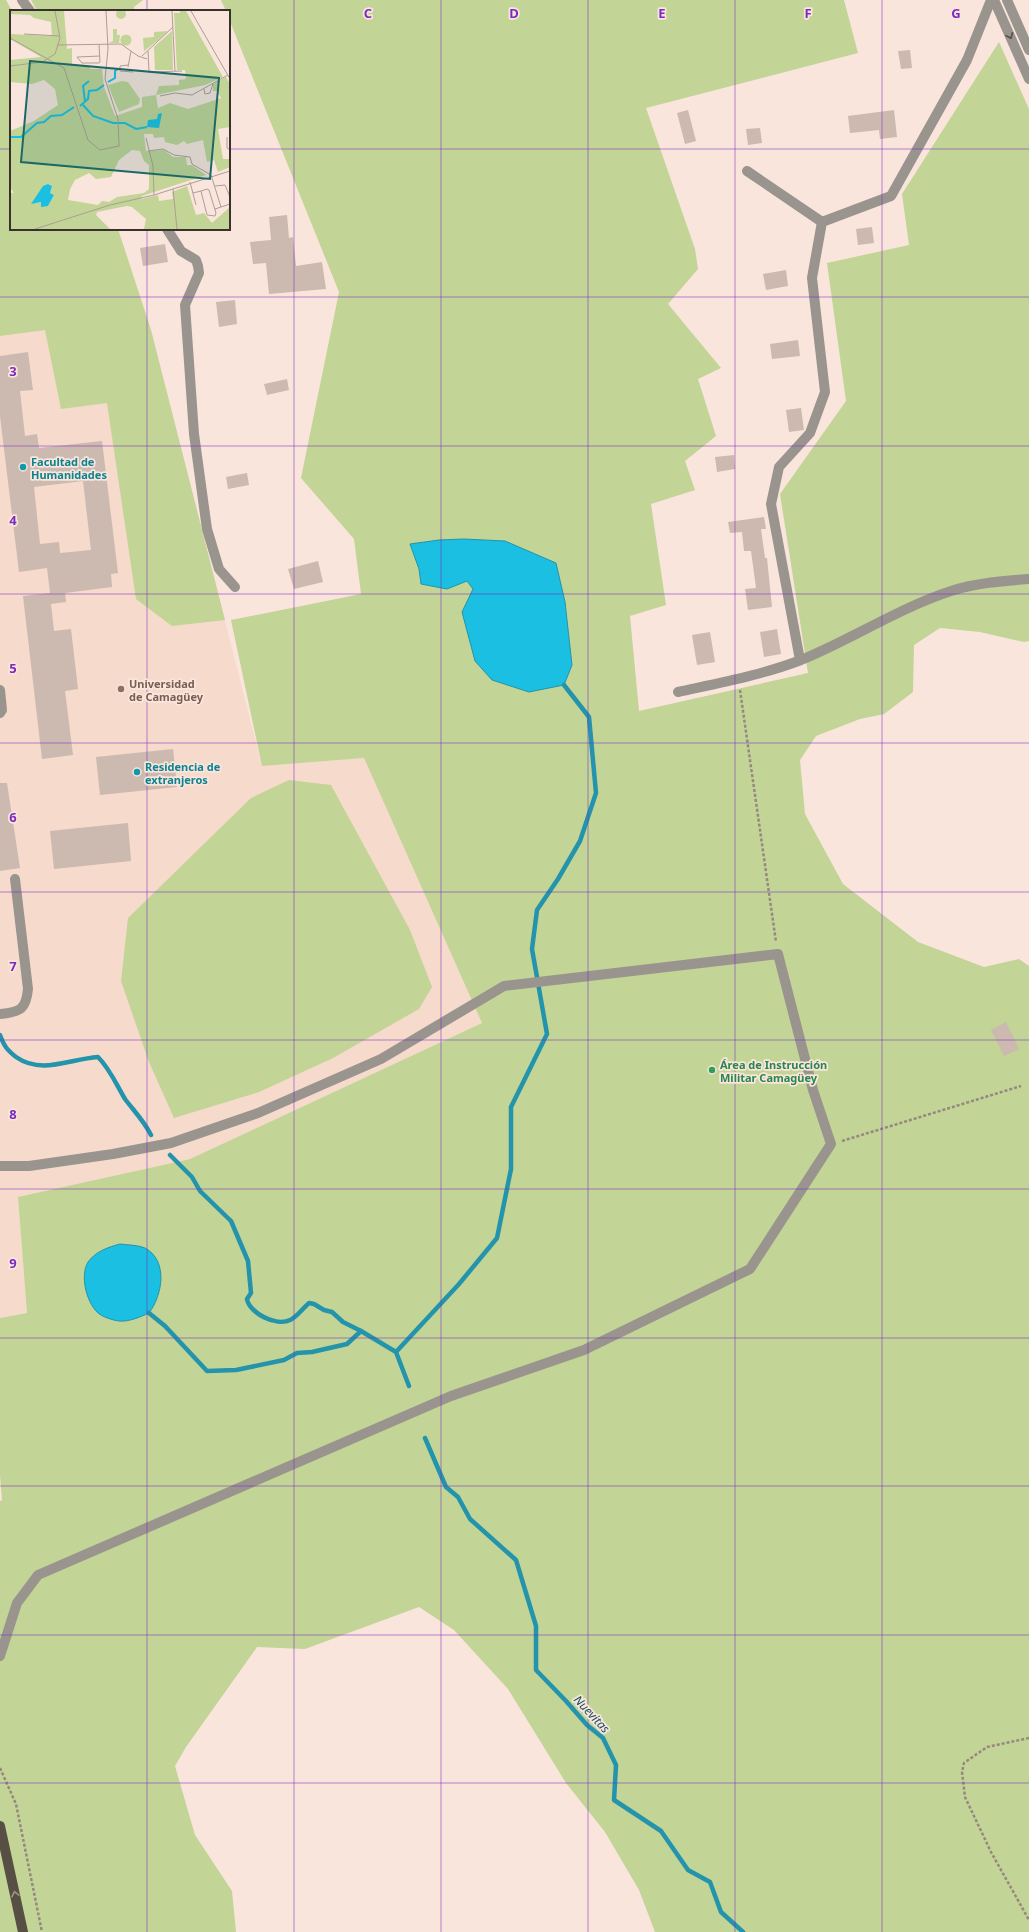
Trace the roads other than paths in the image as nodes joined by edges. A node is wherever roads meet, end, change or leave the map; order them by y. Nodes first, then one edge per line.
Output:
1 (22, 0) edge
2 (991, 0) edge
3 (994, 0) edge
4 (1007, 0) edge
5 (29, 10) edge
6 (1029, 50) edge
7 (1029, 79) edge
8 (747, 171) dead end
9 (822, 222) junction
10 (168, 230) edge
11 (1029, 579) edge
12 (235, 587) dead end
13 (800, 660) junction
14 (0, 690) edge
15 (678, 692) dead end
16 (0, 713) edge
17 (16, 879) dead end
18 (0, 1014) edge
19 (0, 1166) edge
20 (0, 1656) edge
21 (0, 1826) edge
22 (23, 1932) edge

1 - 5 street
2 - 9 street
3 -> 7 street
4 - 6 street
8 - 9 street
9 - 13 street
10 - 12 street
11 - 13 street
13 - 15 street
14 - 16 street
17 - 18 street
19 - 20 street
22 -> 21 main road

